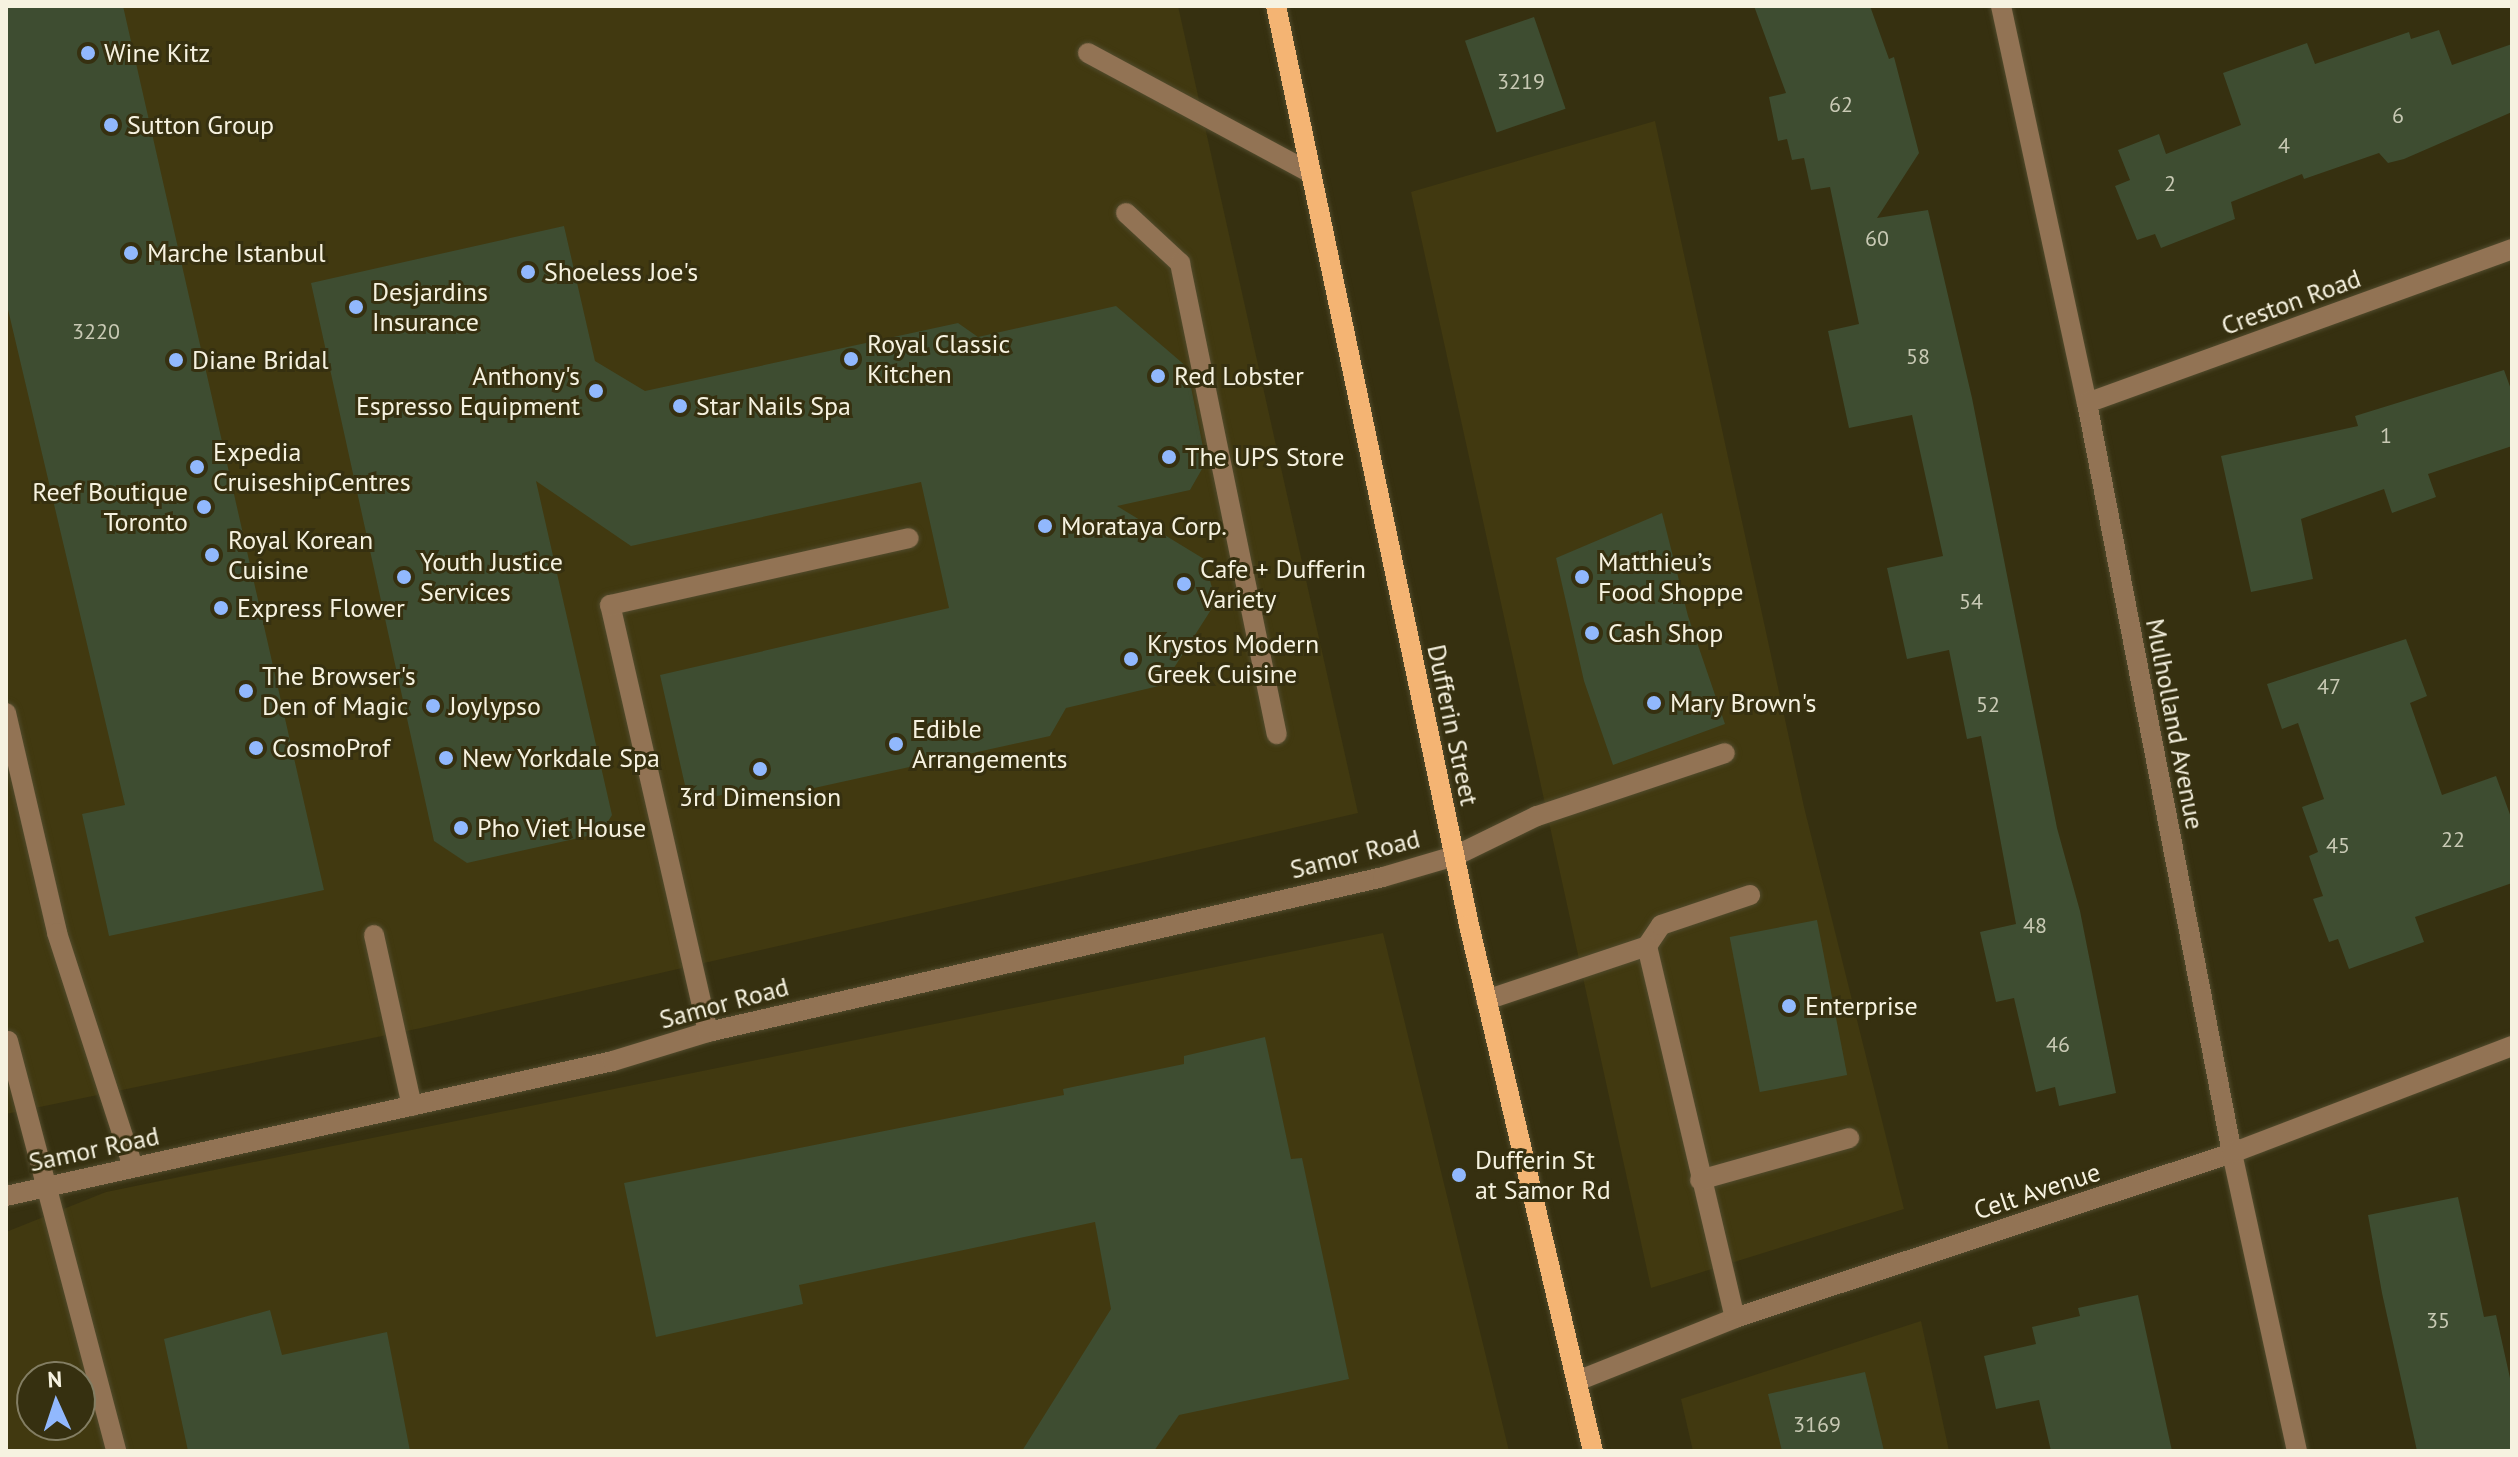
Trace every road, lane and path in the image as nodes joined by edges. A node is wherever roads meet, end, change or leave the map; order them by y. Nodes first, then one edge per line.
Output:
1 (1276, 6) edge
2 (2001, 6) edge
3 (1088, 53) dead end
4 (1311, 173) junction
5 (1126, 213) dead end
6 (2512, 249) edge
7 (2087, 403) junction
8 (909, 538) dead end
9 (6, 713) edge
10 (1277, 734) dead end
11 (1725, 753) dead end
12 (1455, 856) junction
13 (1750, 895) dead end
14 (374, 935) dead end
15 (1647, 946) junction
16 (1486, 1000) junction
17 (708, 1032) junction
18 (8, 1041) edge
19 (2512, 1046) edge
20 (412, 1106) junction
21 (1849, 1138) dead end
22 (2232, 1153) junction
23 (133, 1167) junction
24 (1700, 1180) junction
25 (47, 1186) junction
26 (6, 1196) edge
27 (1735, 1318) junction
28 (1577, 1381) junction
29 (116, 1451) edge
30 (1593, 1451) edge
31 (2297, 1451) edge

1 - 4 main road, Dufferin Street
2 - 7 street, Mulholland Avenue
3 - 4 street
4 - 12 main road, Dufferin Street
5 - 10 street
6 - 7 street, Creston Road
7 - 22 street, Mulholland Avenue
8 - 17 street
9 - 23 street
11 - 12 street, Samor Road
12 - 16 main road, Dufferin Street
12 - 17 street, Samor Road
13 - 15 street
14 - 20 street
15 - 16 street
15 - 24 street
16 - 28 main road, Dufferin Street
17 - 20 street, Samor Road
18 - 25 street
19 - 22 street, Celt Avenue
20 - 23 street, Samor Road
21 - 24 street
22 - 27 street, Celt Avenue
22 - 31 street, Mulholland Avenue
23 - 25 street, Samor Road
24 - 27 street
25 - 26 street, Samor Road
25 - 29 street
27 - 28 street, Celt Avenue
28 - 30 main road, Dufferin Street

